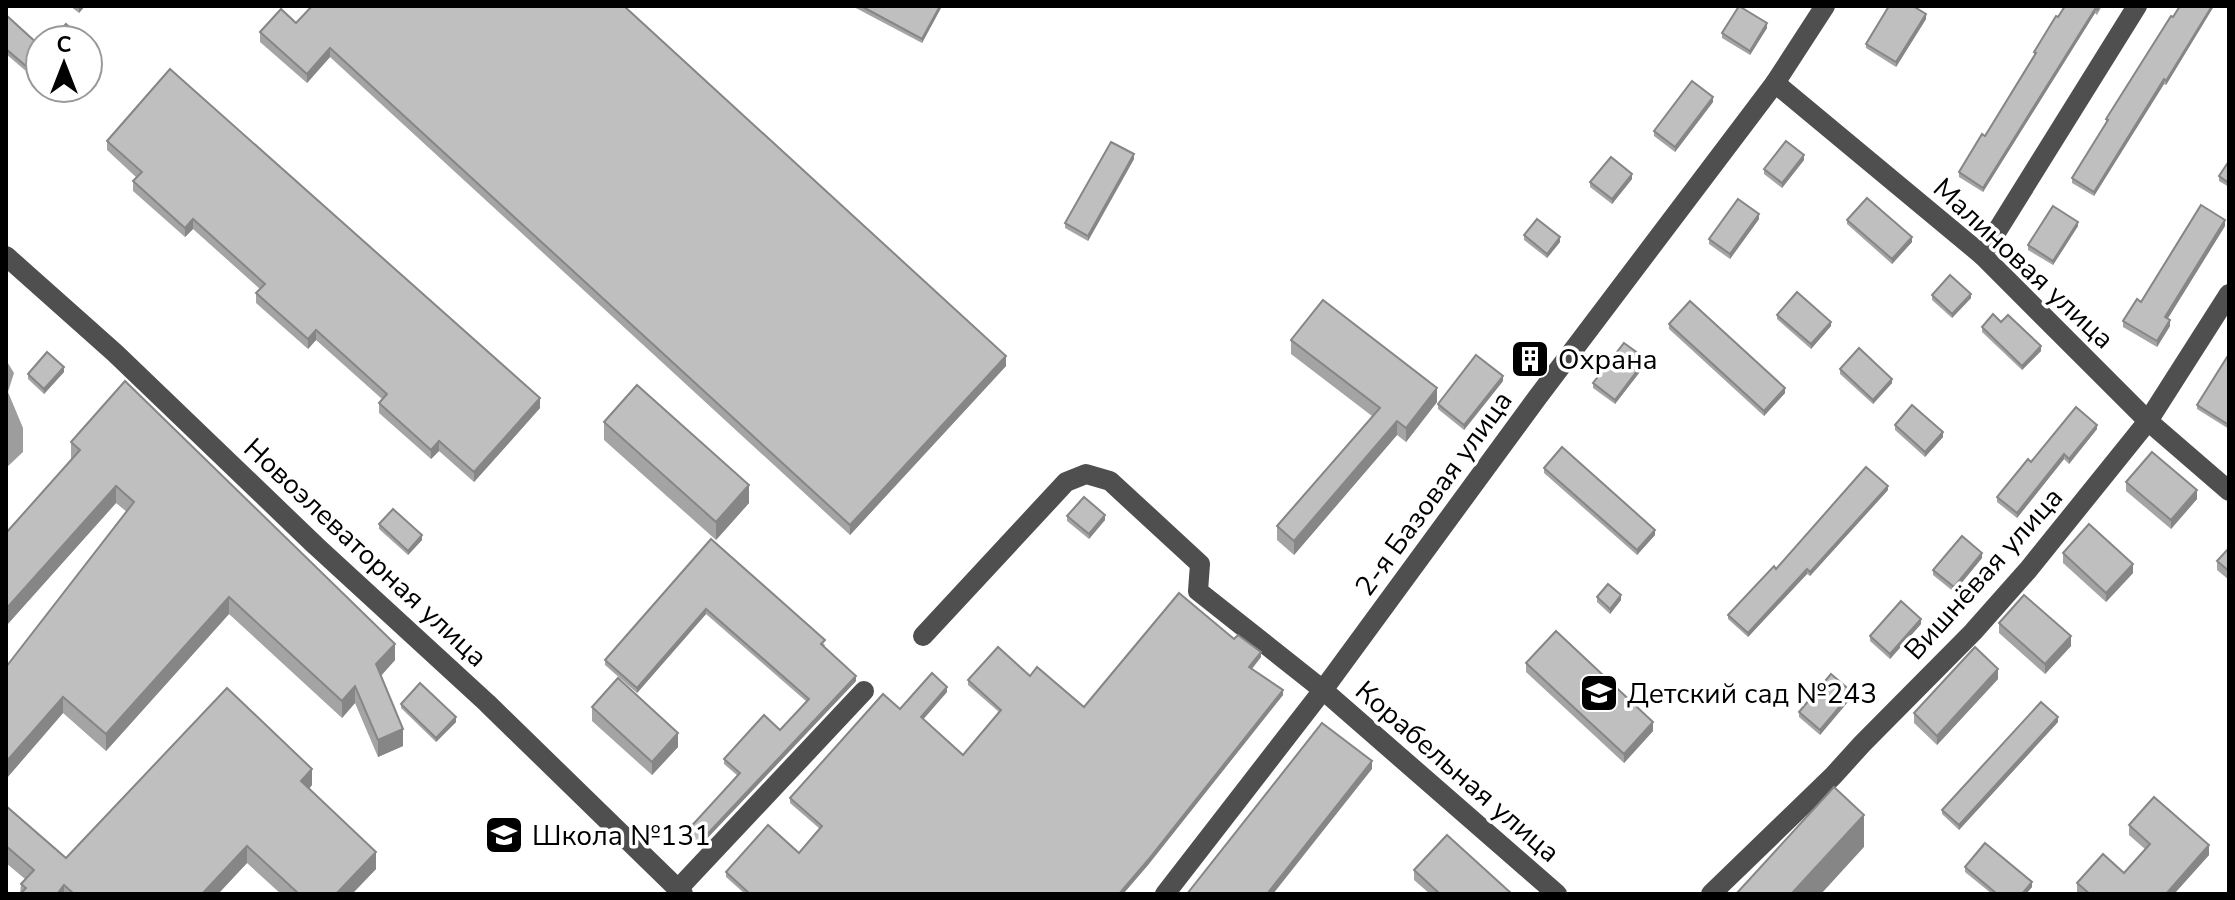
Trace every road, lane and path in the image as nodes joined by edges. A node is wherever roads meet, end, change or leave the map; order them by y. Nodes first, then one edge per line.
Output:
1 (1825, 6) edge
2 (2137, 6) edge
3 (1775, 83) junction
4 (1982, 255) junction
5 (6, 256) edge
6 (2229, 294) edge
7 (2148, 421) junction
8 (2229, 491) edge
9 (923, 636) dead end
10 (1323, 690) junction
11 (864, 691) dead end
12 (681, 891) edge
13 (1165, 894) edge
14 (1557, 894) edge
15 (1711, 894) edge

1 - 3 street, 2-я Базовая улица
2 - 4 street
3 - 4 street, Малиновая улица
3 - 10 street, 2-я Базовая улица
4 - 7 street, Малиновая улица
5 - 12 street, Новоэлеваторная улица
6 - 7 street, Вишнёвая улица
7 - 8 street, Малиновая улица
7 - 15 street, Вишнёвая улица
9 - 10 street, Корабельная улица
10 - 13 street, 2-я Базовая улица
10 - 14 street, Корабельная улица
11 - 12 street

